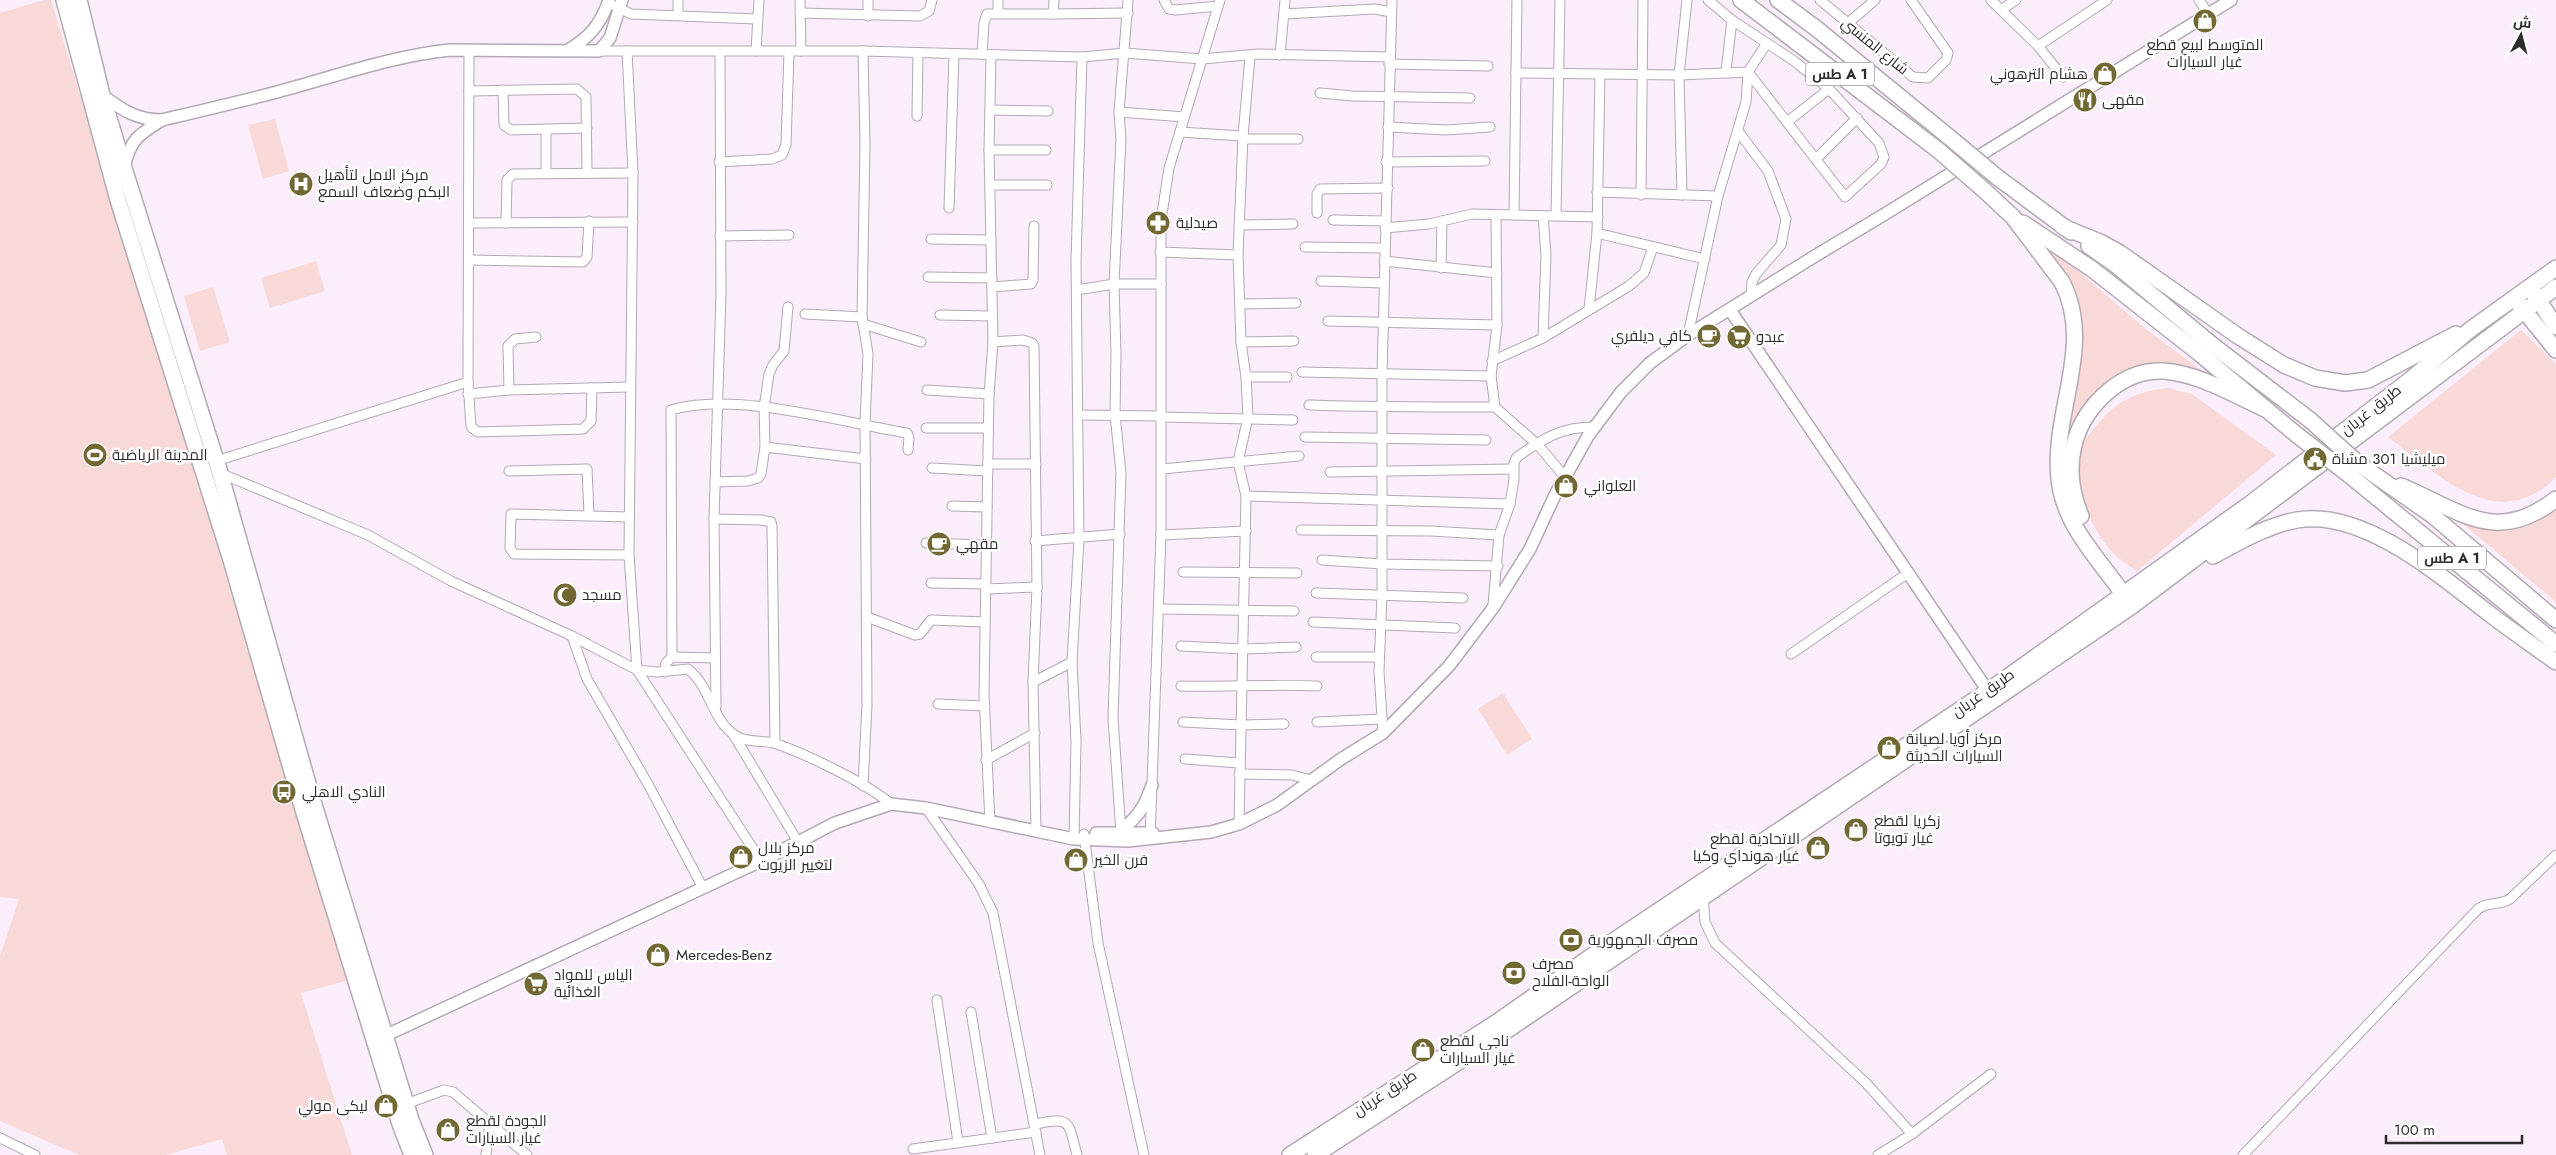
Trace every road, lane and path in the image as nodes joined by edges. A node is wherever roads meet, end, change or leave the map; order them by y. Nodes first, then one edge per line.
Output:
1 (64, 0) edge
2 (79, 0) edge
3 (678, 0) edge
4 (759, 0) edge
5 (800, 0) edge
6 (868, 0) edge
7 (932, 0) edge
8 (998, 0) edge
9 (1054, 0) edge
10 (1128, 0) edge
11 (1164, 0) edge
12 (1285, 0) edge
13 (1392, 0) edge
14 (1517, 0) edge
15 (1560, 0) edge
16 (1643, 0) edge
17 (1687, 0) edge
18 (1708, 0) edge
19 (1741, 0) edge
20 (1778, 0) edge
21 (1820, 0) edge
22 (1875, 0) edge
23 (1911, 0) edge
24 (1990, 0) edge
25 (2016, 0) edge
26 (2107, 0) edge
27 (2199, 0) edge
28 (2231, 0) edge
29 (609, 1) edge
30 (1219, 3) edge
31 (621, 5) edge
32 (2001, 10) junction
33 (998, 12) junction
34 (1391, 12) junction
35 (800, 13) junction
36 (1128, 13) junction
37 (1053, 14) junction
38 (1284, 14) junction
39 (2209, 15) junction
40 (678, 16) junction
41 (868, 16) junction
42 (757, 19) junction
43 (1732, 20) junction
44 (1846, 24) junction
45 (1767, 43) junction
46 (2038, 46) junction
47 (469, 50) junction
48 (568, 50) junction
49 (599, 51) junction
50 (627, 51) junction
51 (756, 51) junction
52 (801, 51) junction
53 (863, 51) junction
54 (789, 52) junction
55 (720, 53) junction
56 (918, 53) junction
57 (1125, 53) junction
58 (954, 54) junction
59 (987, 54) junction
60 (1280, 55) junction
61 (1082, 57) junction
62 (1250, 57) junction
63 (1202, 59) junction
64 (1390, 60) junction
65 (1488, 66) dead end
66 (1559, 72) junction
67 (1748, 72) junction
68 (1516, 73) junction
69 (1729, 73) junction
70 (1600, 74) junction
71 (1641, 75) junction
72 (1679, 75) junction
73 (2063, 77) dead end
74 (1829, 89) junction
75 (503, 90) junction
76 (469, 91) junction
77 (1320, 93) dead end
78 (102, 95) junction
79 (1389, 97) junction
80 (1470, 98) dead end
81 (990, 110) junction
82 (1048, 111) dead end
83 (1119, 112) junction
84 (917, 116) dead end
85 (1184, 117) junction
86 (1857, 118) junction
87 (162, 120) junction
88 (1787, 122) junction
89 (1388, 127) junction
90 (1490, 127) dead end
91 (587, 128) junction
92 (546, 130) junction
93 (1738, 131) junction
94 (1180, 132) junction
95 (1243, 137) junction
96 (1298, 139) dead end
97 (988, 150) junction
98 (1046, 150) dead end
99 (1817, 158) junction
100 (1485, 161) dead end
101 (719, 162) junction
102 (1386, 162) junction
103 (124, 168) junction
104 (587, 172) junction
105 (546, 173) junction
106 (634, 173) junction
107 (990, 185) junction
108 (1047, 186) dead end
109 (1388, 188) junction
110 (1597, 192) junction
111 (1641, 195) junction
112 (1682, 195) junction
113 (1718, 196) junction
114 (949, 208) dead end
115 (1317, 213) dead end
116 (1496, 215) junction
117 (1514, 215) junction
118 (1543, 216) junction
119 (1556, 216) junction
120 (1598, 217) junction
121 (2013, 217) junction
122 (1332, 220) dead end
123 (589, 221) junction
124 (1442, 221) junction
125 (633, 222) junction
126 (470, 223) junction
127 (506, 223) junction
128 (1293, 224) dead end
129 (1386, 224) junction
130 (1239, 225) junction
131 (1034, 226) dead end
132 (2063, 227) junction
133 (1597, 233) junction
134 (788, 235) dead end
135 (720, 236) junction
136 (931, 239) dead end
137 (991, 240) junction
138 (1653, 247) junction
139 (1305, 248) dead end
140 (1385, 248) junction
141 (1160, 252) junction
142 (1238, 256) junction
143 (1705, 259) junction
144 (469, 260) junction
145 (1384, 261) junction
146 (1441, 268) junction
147 (2556, 268) edge
148 (1497, 273) junction
149 (928, 277) dead end
150 (992, 282) junction
151 (1321, 282) dead end
152 (1384, 283) junction
153 (1114, 284) junction
154 (1160, 284) junction
155 (2556, 287) edge
156 (1077, 290) junction
157 (2534, 294) junction
158 (1751, 296) junction
159 (2515, 299) junction
160 (1296, 303) dead end
161 (1240, 304) junction
162 (788, 307) dead end
163 (1589, 310) junction
164 (1730, 310) junction
165 (2524, 312) junction
166 (805, 314) dead end
167 (940, 315) dead end
168 (992, 316) junction
169 (862, 320) junction
170 (1328, 321) dead end
171 (1385, 324) junction
172 (1497, 325) junction
173 (2556, 327) edge
174 (2471, 329) junction
175 (1688, 335) junction
176 (536, 337) dead end
177 (1543, 338) junction
178 (1294, 341) dead end
179 (921, 342) dead end
180 (993, 342) junction
181 (1241, 342) junction
182 (2556, 350) edge
183 (1492, 361) junction
184 (1302, 372) dead end
185 (1382, 374) junction
186 (1490, 376) junction
187 (1246, 377) junction
188 (1287, 377) dead end
189 (468, 382) junction
190 (629, 387) junction
191 (592, 388) junction
192 (509, 390) junction
193 (927, 390) dead end
194 (468, 394) junction
195 (989, 394) junction
196 (719, 404) junction
197 (1309, 405) dead end
198 (1382, 406) junction
199 (1495, 407) junction
200 (764, 408) junction
201 (2267, 410) junction
202 (1115, 414) junction
203 (1078, 415) junction
204 (1160, 417) junction
205 (1248, 417) junction
206 (1293, 420) dead end
207 (865, 423) junction
208 (1594, 427) junction
209 (926, 428) dead end
210 (988, 428) junction
211 (1305, 437) dead end
212 (1383, 439) junction
213 (1486, 440) dead end
214 (1538, 445) junction
215 (765, 446) junction
216 (908, 450) dead end
217 (1299, 456) dead end
218 (866, 459) junction
219 (1238, 462) junction
220 (1036, 464) junction
221 (218, 467) junction
222 (988, 467) junction
223 (932, 468) dead end
224 (1162, 469) junction
225 (1514, 469) junction
226 (2354, 469) junction
227 (1382, 470) junction
228 (509, 471) dead end
229 (1330, 472) dead end
230 (2375, 475) junction
231 (1564, 477) junction
232 (715, 482) junction
233 (1246, 496) junction
234 (1382, 499) junction
235 (2556, 499) edge
236 (1510, 504) junction
237 (952, 506) dead end
238 (987, 507) junction
239 (589, 514) junction
240 (629, 516) junction
241 (714, 519) junction
242 (1301, 530) dead end
243 (1382, 530) junction
244 (1246, 531) junction
245 (1120, 534) junction
246 (1162, 535) junction
247 (1499, 535) junction
248 (1079, 538) junction
249 (1035, 541) junction
250 (926, 543) dead end
251 (986, 545) junction
252 (629, 555) junction
253 (1322, 560) dead end
254 (1382, 564) junction
255 (1498, 566) junction
256 (1183, 572) dead end
257 (1245, 572) junction
258 (1908, 573) junction
259 (1297, 574) dead end
260 (2176, 574) junction
261 (931, 583) dead end
262 (986, 587) junction
263 (1037, 587) junction
264 (1316, 593) dead end
265 (1382, 594) junction
266 (2132, 597) junction
267 (1463, 598) dead end
268 (1493, 608) junction
269 (1159, 609) junction
270 (1245, 609) junction
271 (1294, 611) dead end
272 (867, 616) junction
273 (2556, 620) edge
274 (985, 622) junction
275 (1313, 622) dead end
276 (1381, 626) junction
277 (1455, 628) dead end
278 (572, 636) junction
279 (2556, 644) edge
280 (1181, 646) dead end
281 (1296, 647) dead end
282 (1243, 649) junction
283 (1791, 654) dead end
284 (1379, 656) junction
285 (672, 657) junction
286 (1316, 657) dead end
287 (716, 658) junction
288 (1072, 662) junction
289 (2556, 662) edge
290 (636, 670) junction
291 (665, 672) junction
292 (1033, 682) junction
293 (1181, 686) dead end
294 (1317, 686) dead end
295 (1242, 687) junction
296 (1988, 691) junction
297 (938, 704) dead end
298 (984, 706) junction
299 (716, 712) junction
300 (1382, 720) junction
301 (1183, 722) dead end
302 (1317, 722) dead end
303 (1284, 724) dead end
304 (1241, 725) junction
305 (732, 732) junction
306 (1035, 733) junction
307 (1383, 733) junction
308 (775, 743) junction
309 (1186, 759) dead end
310 (986, 760) junction
311 (1239, 763) junction
312 (1239, 774) junction
313 (1311, 780) junction
314 (1152, 784) junction
315 (863, 786) junction
316 (891, 804) junction
317 (926, 808) junction
318 (990, 822) junction
319 (1239, 824) junction
320 (1036, 830) junction
321 (1124, 833) junction
322 (1151, 836) junction
323 (1079, 837) junction
324 (798, 842) junction
325 (2556, 856) edge
326 (761, 861) junction
327 (703, 888) junction
328 (1701, 890) junction
329 (937, 1000) dead end
330 (971, 1012) dead end
331 (380, 1038) junction
332 (1991, 1074) dead end
333 (406, 1104) junction
334 (490, 1123) junction
335 (1035, 1128) junction
336 (1912, 1134) junction
337 (0, 1138) edge
338 (992, 1138) junction
339 (958, 1142) junction
340 (913, 1148) dead end
341 (35, 1155) edge
342 (412, 1155) edge
343 (425, 1155) edge
344 (486, 1155) edge
345 (527, 1155) edge
346 (1040, 1155) edge
347 (1077, 1155) edge
348 (1144, 1155) edge
349 (1290, 1155) edge
350 (1315, 1155) edge
351 (1878, 1155) edge
352 (2243, 1155) edge

1 - 331 highway
2 - 78 highway
3 - 40 street
4 - 42 street
5 - 35 street
6 - 41 street
7 - 41 street
8 - 33 street
9 - 37 street
10 - 36 street
11 - 30 street
12 - 38 street
13 - 34 street
14 - 68 street
15 - 66 street
16 - 71 street
17 - 72 street
18 - 43 street
19 - 121 highway, طس A 1, bridge
20 - 132 highway, طس A 1, bridge
21 - 44 street, شارع المنسي
22 - 44 street
23 - 44 street, شارع المنسي
24 - 32 street
25 - 32 street
26 - 46 street
27 - 39 street
28 - 39 street
29 - 31 street
29 - 48 street
30 - 63 street
31 - 40 street
31 - 49 street
32 - 46 street
33 - 37 street
33 - 59 street
34 - 38 street
34 - 64 street
35 - 41 street
35 - 52 street
36 - 37 street
36 - 57 street
38 - 60 street
39 - 158 street
40 - 42 street
42 - 51 street
43 - 45 street
43 - 69 street
45 - 67 street
45 - 74 street
46 - 73 street
47 - 48 street
47 - 76 street
47 - 87 street
48 - 49 street
49 - 50 street
50 - 55 street
50 - 106 street
51 - 54 street
51 - 55 street
52 - 53 street
52 - 54 street
53 - 56 street
53 - 169 street
54 - 101 street
55 - 101 street
56 - 58 street
56 - 84 street
57 - 61 street
57 - 63 street
57 - 83 street
58 - 59 street
58 - 114 street
59 - 61 street
59 - 81 street
60 - 62 street
60 - 64 street
61 - 156 street
62 - 63 street
62 - 95 street
63 - 85 street
64 - 65 street
64 - 79 street
66 - 68 street
66 - 70 street
66 - 119 street
67 - 69 street
67 - 88 street
67 - 93 street
68 - 117 street
69 - 72 street
70 - 71 street
70 - 110 street
71 - 72 street
71 - 111 street
72 - 112 street
74 - 86 street
74 - 88 street
75 - 76 street
75 - 91 street
75 - 92 street
76 - 126 street
77 - 79 street
78 - 87 street
78 - 103 highway
79 - 80 street
79 - 89 street
81 - 82 street
81 - 97 street
83 - 85 street
83 - 153 street
85 - 94 street
86 - 99 street
86 - 99 street
87 - 103 street
88 - 99 street
89 - 90 street
89 - 102 street
91 - 92 street
91 - 104 street
92 - 105 street
93 - 113 street
93 - 158 street
94 - 95 street
94 - 141 street
95 - 96 street
95 - 130 street
97 - 98 street
97 - 107 street
100 - 102 street
101 - 135 street
102 - 109 street
103 - 221 highway
104 - 105 street
104 - 106 street
105 - 127 street
106 - 125 street
107 - 108 street
107 - 137 street
109 - 115 street
109 - 129 street
110 - 111 street
110 - 120 street
111 - 112 street
112 - 113 street
113 - 143 street
116 - 117 street
116 - 124 street
116 - 148 street
117 - 118 street
118 - 119 street
118 - 177 street
119 - 120 street
120 - 133 street
121 - 201 highway
121 - 266 highway
122 - 129 street
123 - 125 street
123 - 127 street
123 - 144 street
124 - 129 street
124 - 146 street
125 - 190 street
126 - 127 street
126 - 144 street
128 - 130 street
129 - 140 street
130 - 142 street
131 - 150 street
132 - 174 highway
132 - 226 highway, bridge
133 - 138 street
133 - 163 street
134 - 135 street
135 - 196 street
136 - 137 street
137 - 150 street
138 - 143 street
138 - 163 street
139 - 140 street
140 - 145 street
141 - 142 street
141 - 154 street
142 - 161 street
143 - 175 street
144 - 189 street
145 - 146 street
145 - 152 street
146 - 148 street
147 - 157 highway, طريق غريان
148 - 172 street
149 - 150 street
150 - 168 street
151 - 152 street
152 - 171 street
153 - 154 street
153 - 156 street
153 - 202 street
154 - 204 street
155 - 157 highway, طريق غريان
156 - 203 street
157 - 159 highway, طريق غريان
157 - 165 highway, طريق غريان
157 - 173 highway
158 - 164 street
159 - 165 highway
159 - 174 highway, طريق غريان
160 - 161 street
161 - 181 street
162 - 200 street
163 - 177 street
164 - 175 street
164 - 258 street
165 - 182 highway
165 - 260 highway, طريق غريان
166 - 169 street
167 - 168 street
168 - 180 street
169 - 179 street
169 - 207 street
170 - 171 street
171 - 172 street
171 - 185 street
172 - 183 street
174 - 266 highway, طريق غريان
175 - 208 street
176 - 192 street
177 - 183 street
178 - 181 street
180 - 195 street
180 - 220 street
181 - 187 street
183 - 186 street
184 - 185 street
185 - 186 street
185 - 198 street
186 - 199 street
187 - 188 street
187 - 205 street
189 - 194 street
189 - 221 street
190 - 191 street
190 - 240 street
191 - 192 street
191 - 194 street
192 - 194 street
193 - 195 street
195 - 210 street
196 - 200 street
196 - 232 street
196 - 285 street
197 - 198 street
198 - 199 street
198 - 212 street
199 - 214 street
200 - 207 street
200 - 215 street
201 - 226 highway, bridge
201 - 266 highway
202 - 203 street
202 - 204 street
202 - 245 street
203 - 248 street
204 - 205 street
204 - 224 street
205 - 206 street
205 - 219 street
207 - 216 street
207 - 218 street
208 - 214 street
208 - 231 street
209 - 210 street
210 - 222 street
211 - 212 street
212 - 213 street
212 - 227 street
214 - 225 street
214 - 231 street
215 - 218 street
215 - 232 street
217 - 219 street
218 - 272 street
219 - 224 street
219 - 233 street
220 - 222 street
220 - 249 street
221 - 278 street
221 - 331 highway
222 - 223 street
222 - 238 street
224 - 246 street
225 - 227 street
225 - 236 street
226 - 230 highway, طس A 1
226 - 279 highway, طس A 1
227 - 229 street
227 - 234 street
228 - 239 street
230 - 235 highway
230 - 273 highway, طس A 1
231 - 268 street
232 - 241 street
233 - 234 street
233 - 244 street
234 - 236 street
234 - 243 street
236 - 247 street
237 - 238 street
238 - 251 street
239 - 240 street
239 - 252 street
240 - 252 street
241 - 287 street
241 - 308 street
242 - 243 street
243 - 247 street
243 - 254 street
244 - 246 street
244 - 257 street
245 - 248 street
245 - 321 street
246 - 269 street
247 - 255 street
248 - 249 street
248 - 288 street
249 - 263 street
250 - 251 street
251 - 262 street
252 - 290 street
253 - 254 street
254 - 255 street
254 - 265 street
255 - 268 street
256 - 257 street
257 - 259 street
257 - 270 street
258 - 283 street
258 - 296 street
260 - 266 highway, طريق غريان
260 - 289 highway
261 - 262 street
262 - 263 street
262 - 274 street
263 - 292 street
264 - 265 street
265 - 267 street
265 - 276 street
266 - 296 highway, طريق غريان
266 - 328 highway, طريق غريان
268 - 307 street
269 - 270 street
269 - 314 street
270 - 271 street
270 - 282 street
272 - 274 street
272 - 315 street
274 - 298 street
275 - 276 street
276 - 277 street
276 - 284 street
278 - 290 street
278 - 327 street
280 - 282 street
281 - 282 street
282 - 295 street
284 - 286 street
284 - 300 street
285 - 287 street
285 - 291 street
287 - 299 street
288 - 292 street
288 - 323 street
290 - 291 street
290 - 326 street
291 - 299 street
292 - 306 street
293 - 295 street
294 - 295 street
295 - 304 street
296 - 328 highway, طريق غريان
297 - 298 street
298 - 310 street
299 - 305 street
300 - 302 street
300 - 307 street
301 - 304 street
303 - 304 street
304 - 311 street
305 - 308 street
305 - 324 street
306 - 310 street
306 - 320 street
307 - 313 street
308 - 315 street
309 - 311 street
310 - 318 street
311 - 312 street
312 - 313 street
312 - 319 street
313 - 319 street
314 - 321 street
314 - 322 street
315 - 316 street
316 - 317 street
316 - 324 street
317 - 318 street
317 - 335 street
318 - 320 street
319 - 322 street
320 - 323 street
321 - 322 street
321 - 323 street
322 - 323 street
323 - 348 street
324 - 326 street
325 - 352 street
326 - 327 street
327 - 331 street
328 - 336 street
328 - 349 highway, طريق غريان
328 - 350 highway, طريق غريان
329 - 339 street
330 - 338 street
331 - 333 highway
331 - 342 highway
332 - 336 street
333 - 334 street
333 - 343 highway
334 - 344 street
334 - 345 street
335 - 338 street
335 - 346 street
335 - 347 street
336 - 351 street
337 - 341 street
338 - 339 street
339 - 340 street

